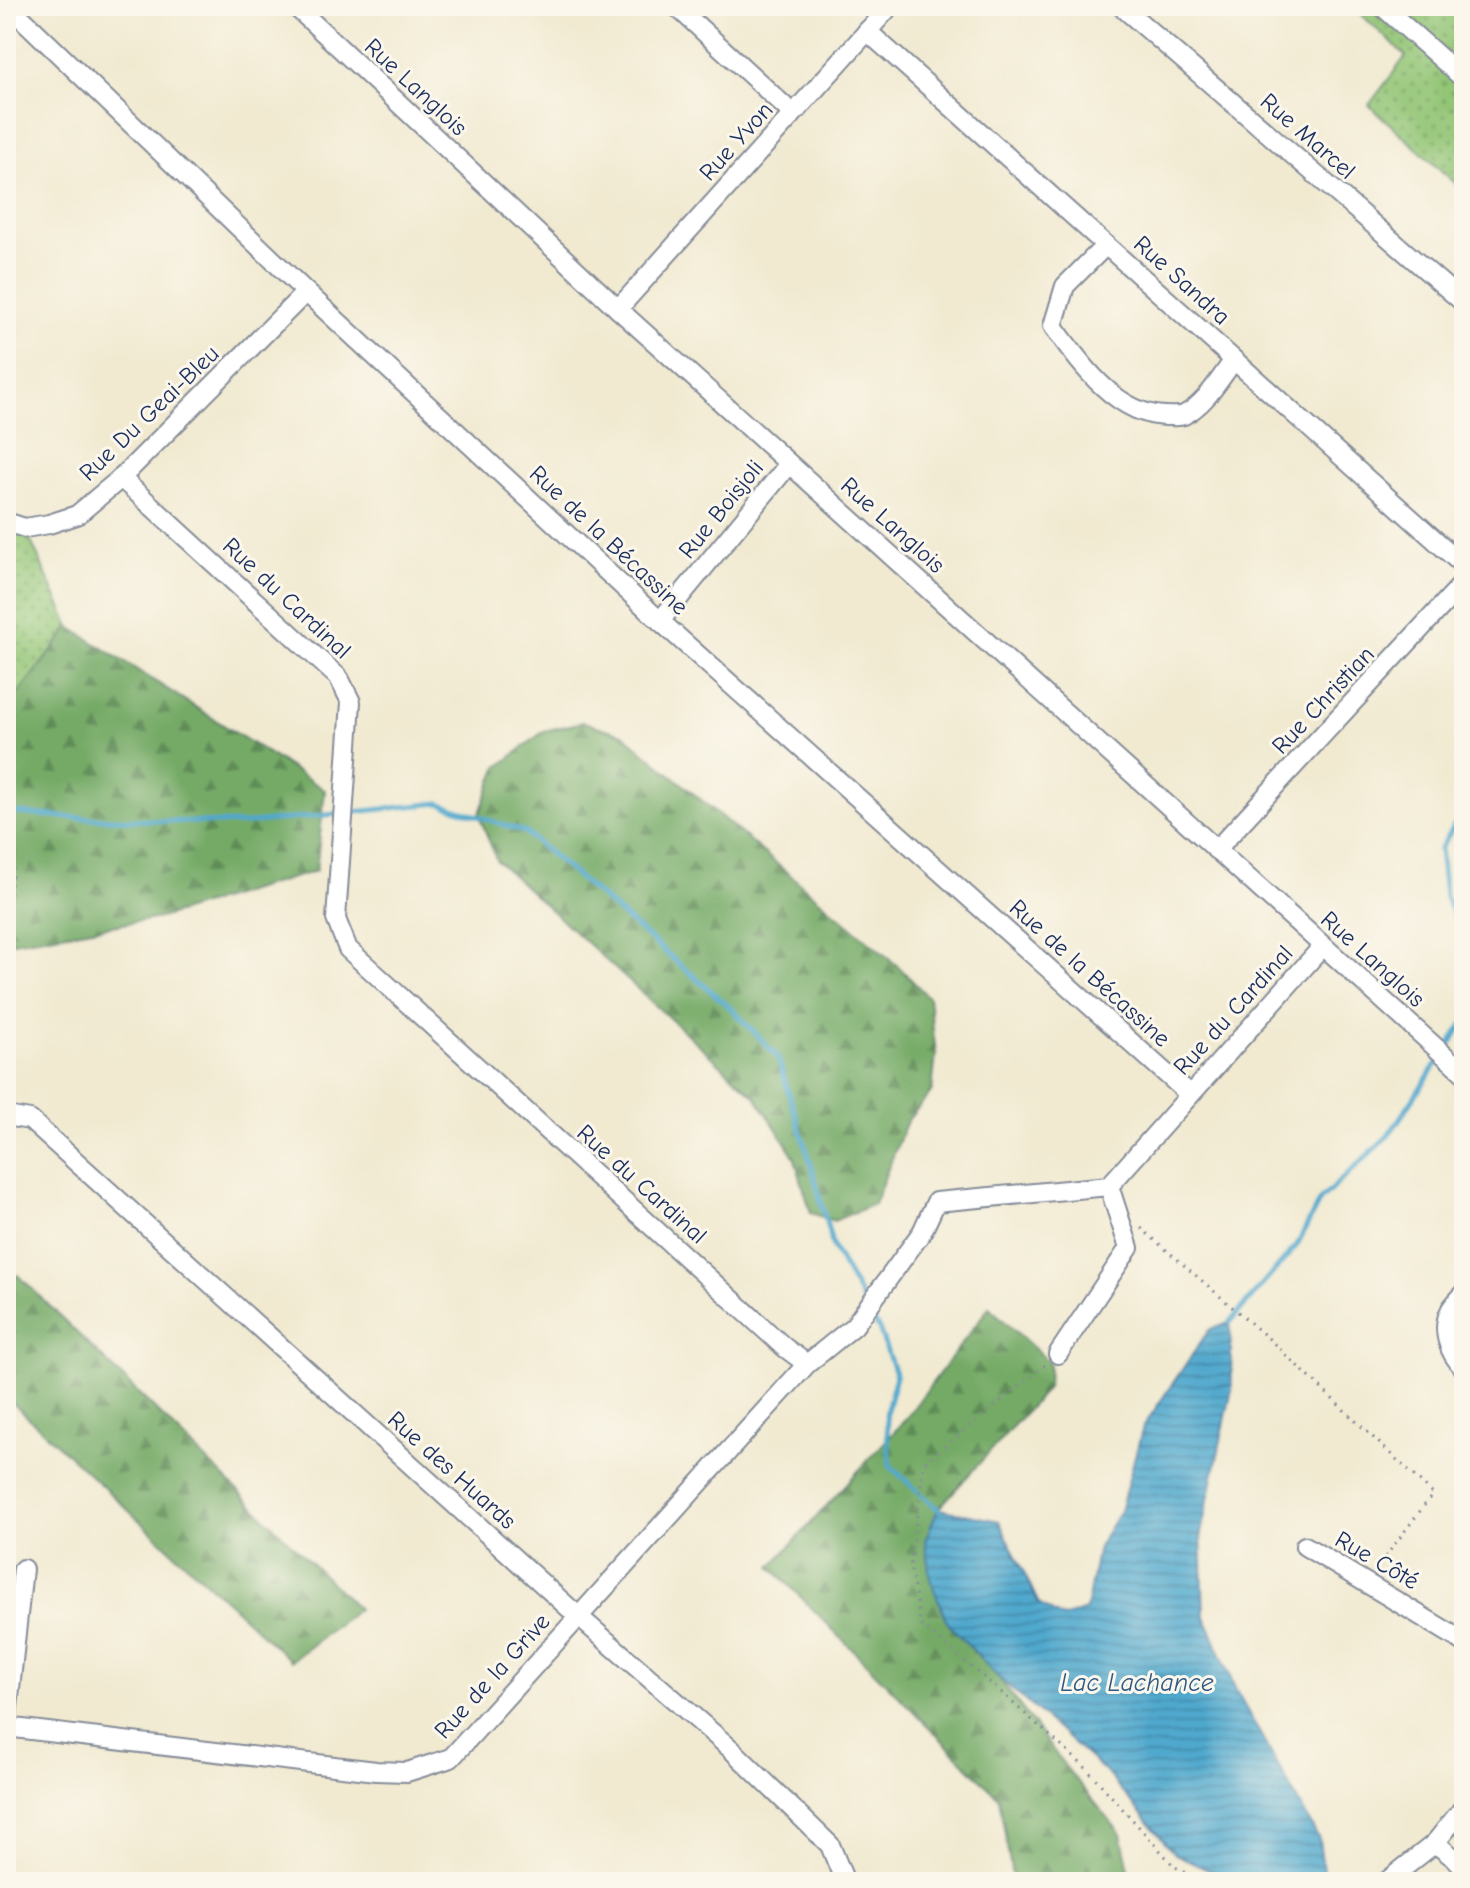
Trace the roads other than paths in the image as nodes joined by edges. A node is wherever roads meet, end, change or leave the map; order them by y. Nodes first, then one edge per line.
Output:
1 (9, 6) edge
2 (295, 6) edge
3 (676, 6) edge
4 (890, 6) edge
5 (1121, 6) edge
6 (1382, 6) edge
7 (867, 31) junction
8 (1464, 79) edge
9 (793, 114) junction
10 (1106, 245) junction
11 (306, 292) junction
12 (1464, 303) edge
13 (618, 309) junction
14 (1234, 360) junction
15 (789, 464) junction
16 (121, 478) junction
17 (6, 522) edge
18 (1464, 566) edge
19 (1464, 582) edge
20 (660, 621) junction
21 (1216, 850) junction
22 (1323, 946) junction
23 (1464, 1073) edge
24 (1190, 1095) junction
25 (6, 1116) edge
26 (1109, 1186) junction
27 (1464, 1294) edge
28 (1058, 1354) road end
29 (807, 1364) junction
30 (1464, 1368) edge
31 (1305, 1546) dead end
32 (23, 1569) dead end
33 (579, 1617) junction
34 (1464, 1642) edge
35 (6, 1726) edge
36 (1464, 1807) edge
37 (1435, 1843) junction
38 (1464, 1866) edge
39 (845, 1882) edge
40 (1386, 1882) edge

1 - 11 street, Rue de la Bécassine
2 - 13 street, Rue Langlois
3 - 9 street
4 - 7 street, Rue Yvon
5 - 12 street, Rue Marcel
6 - 8 street
7 - 9 street, Rue Yvon
7 - 10 street, Rue Sandra
9 - 13 street, Rue Yvon
10 - 14 street, Rue Sandra
10 - 14 street
11 - 16 street, Rue Du Geai-Bleu
11 - 20 street, Rue de la Bécassine
13 - 15 street, Rue Langlois
14 - 18 street, Rue Sandra
15 - 20 street, Rue Boisjoli
15 - 21 street, Rue Langlois
16 - 17 street, Rue Du Geai-Bleu
16 - 29 street, Rue du Cardinal
19 - 21 street, Rue Christian
20 - 24 street, Rue de la Bécassine
21 - 22 street, Rue Langlois
22 - 23 street, Rue Langlois
22 - 24 street, Rue du Cardinal
24 - 26 street, Rue du Cardinal
25 - 33 street, Rue des Huards
26 - 28 street
26 - 29 street
27 - 30 street
29 - 33 street, Rue de la Grive
31 - 34 street, Rue Côté
32 - 35 street
33 - 35 street, Rue de la Grive
33 - 39 street, Rue des Huards
36 - 37 street
37 - 38 street
37 - 40 street

